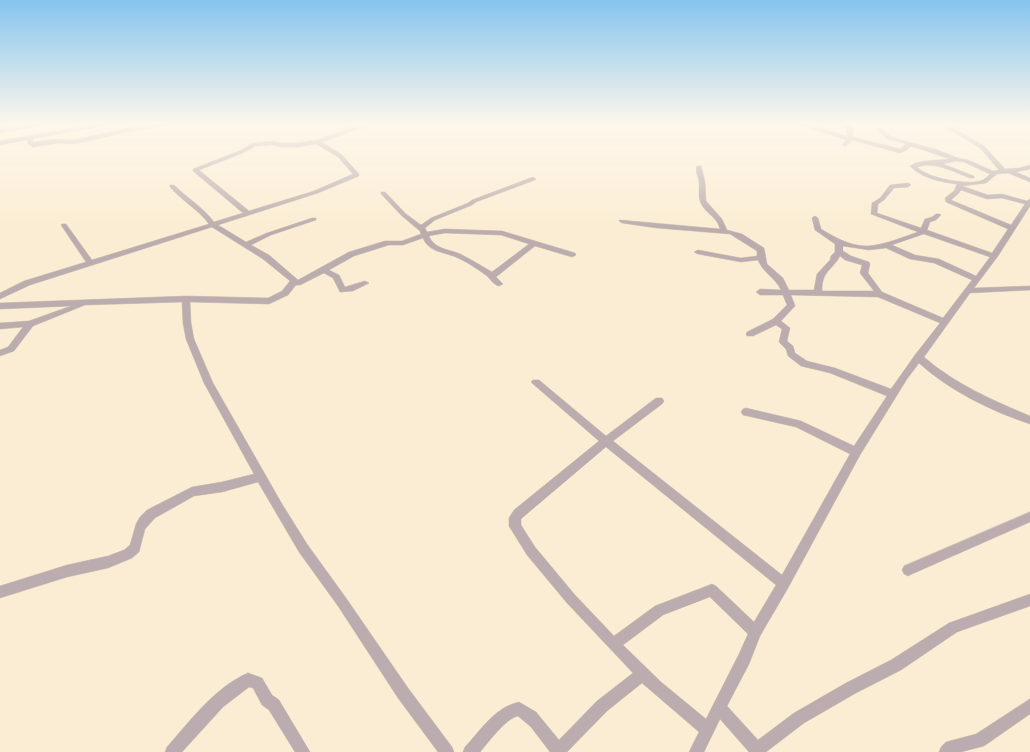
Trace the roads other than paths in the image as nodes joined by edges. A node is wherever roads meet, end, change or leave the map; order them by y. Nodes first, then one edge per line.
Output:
1 (223, 159) edge
2 (343, 159) edge
3 (956, 159) joint
4 (994, 159) edge
5 (935, 164) junction
6 (699, 167) dead end
7 (1030, 167) edge
8 (1005, 170) junction
9 (994, 173) junction
10 (533, 179) dead end
11 (1030, 180) edge
12 (972, 183) junction
13 (908, 185) dead end
14 (960, 185) junction
15 (172, 186) dead end
16 (383, 193) dead end
17 (1029, 202) edge
18 (248, 214) junction
19 (938, 215) dead end
20 (815, 218) dead end
21 (314, 219) dead end
22 (622, 220) dead end
23 (64, 225) dead end
24 (213, 225) junction
25 (421, 228) junction
26 (1011, 228) junction
27 (724, 231) junction
28 (923, 232) junction
29 (426, 235) junction
30 (839, 242) junction
31 (245, 244) junction
32 (533, 244) junction
33 (886, 245) junction
34 (698, 252) dead end
35 (839, 252) junction
36 (572, 255) dead end
37 (994, 256) junction
38 (760, 258) junction
39 (90, 263) junction
40 (324, 270) junction
41 (492, 276) junction
42 (977, 279) junction
43 (294, 282) junction
44 (365, 283) dead end
45 (499, 284) dead end
46 (1030, 288) edge
47 (967, 291) junction
48 (760, 292) dead end
49 (786, 292) junction
50 (818, 293) junction
51 (879, 294) junction
52 (0, 296) edge
53 (186, 299) junction
54 (90, 302) junction
55 (0, 306) edge
56 (776, 321) junction
57 (944, 322) junction
58 (30, 324) junction
59 (0, 326) edge
60 (750, 334) dead end
61 (0, 353) edge
62 (918, 357) junction
63 (536, 382) dead end
64 (893, 394) junction
65 (659, 401) dead end
66 (746, 412) dead end
67 (1030, 420) edge
68 (606, 441) junction
69 (856, 452) junction
70 (262, 476) junction
71 (1030, 517) edge
72 (908, 570) dead end
73 (784, 584) junction
74 (0, 592) edge
75 (1030, 600) edge
76 (755, 632) junction
77 (613, 644) junction
78 (643, 674) junction
79 (1030, 706) edge
80 (719, 707) junction
81 (708, 730) junction
82 (559, 751) edge
83 (758, 751) edge
84 (172, 752) edge
85 (303, 752) edge
86 (447, 752) edge
87 (470, 752) edge
88 (696, 752) edge
89 (946, 752) edge

1 - 18 street
2 - 18 street
3 - 5 street
3 - 9 street
4 - 8 street
5 - 12 street
5 - 14 street
6 - 27 street
7 - 8 street
8 - 9 street
8 - 11 street
9 - 12 street
10 - 25 street
12 - 14 street
13 - 28 street
14 - 17 street
14 - 26 street
15 - 24 street
16 - 25 street
17 - 26 street
18 - 24 street
19 - 28 street
20 - 30 street
21 - 31 street
22 - 27 street
23 - 39 street
24 - 31 street
24 - 39 street
25 - 29 street
26 - 37 street
27 - 38 street
28 - 33 street
28 - 37 street
29 - 32 street
29 - 40 street
29 - 41 street
30 - 33 street
30 - 35 street
31 - 43 street
32 - 36 street
32 - 41 street
33 - 42 street
34 - 38 street
35 - 50 street
35 - 51 street
37 - 42 street
38 - 49 street
39 - 52 street
40 - 43 street
40 - 44 street
41 - 45 street
42 - 47 street
43 - 53 street
46 - 47 street
47 - 57 street
48 - 49 street
49 - 50 street
49 - 56 street
50 - 51 street
51 - 57 street
53 - 54 street
53 - 70 street
54 - 55 street
54 - 58 street
56 - 60 street
56 - 64 street
57 - 62 street
58 - 59 street
58 - 61 street
62 - 64 street
62 - 67 street
63 - 68 street
64 - 69 street
65 - 68 street
66 - 69 street
68 - 73 street
68 - 77 street
69 - 73 street
70 - 74 street
70 - 86 street
71 - 72 street
73 - 76 street
75 - 83 street
76 - 77 street
76 - 80 street
77 - 78 street
78 - 81 street
78 - 82 street
79 - 89 street
80 - 81 street
80 - 83 street
81 - 88 street
82 - 87 street
84 - 85 street

